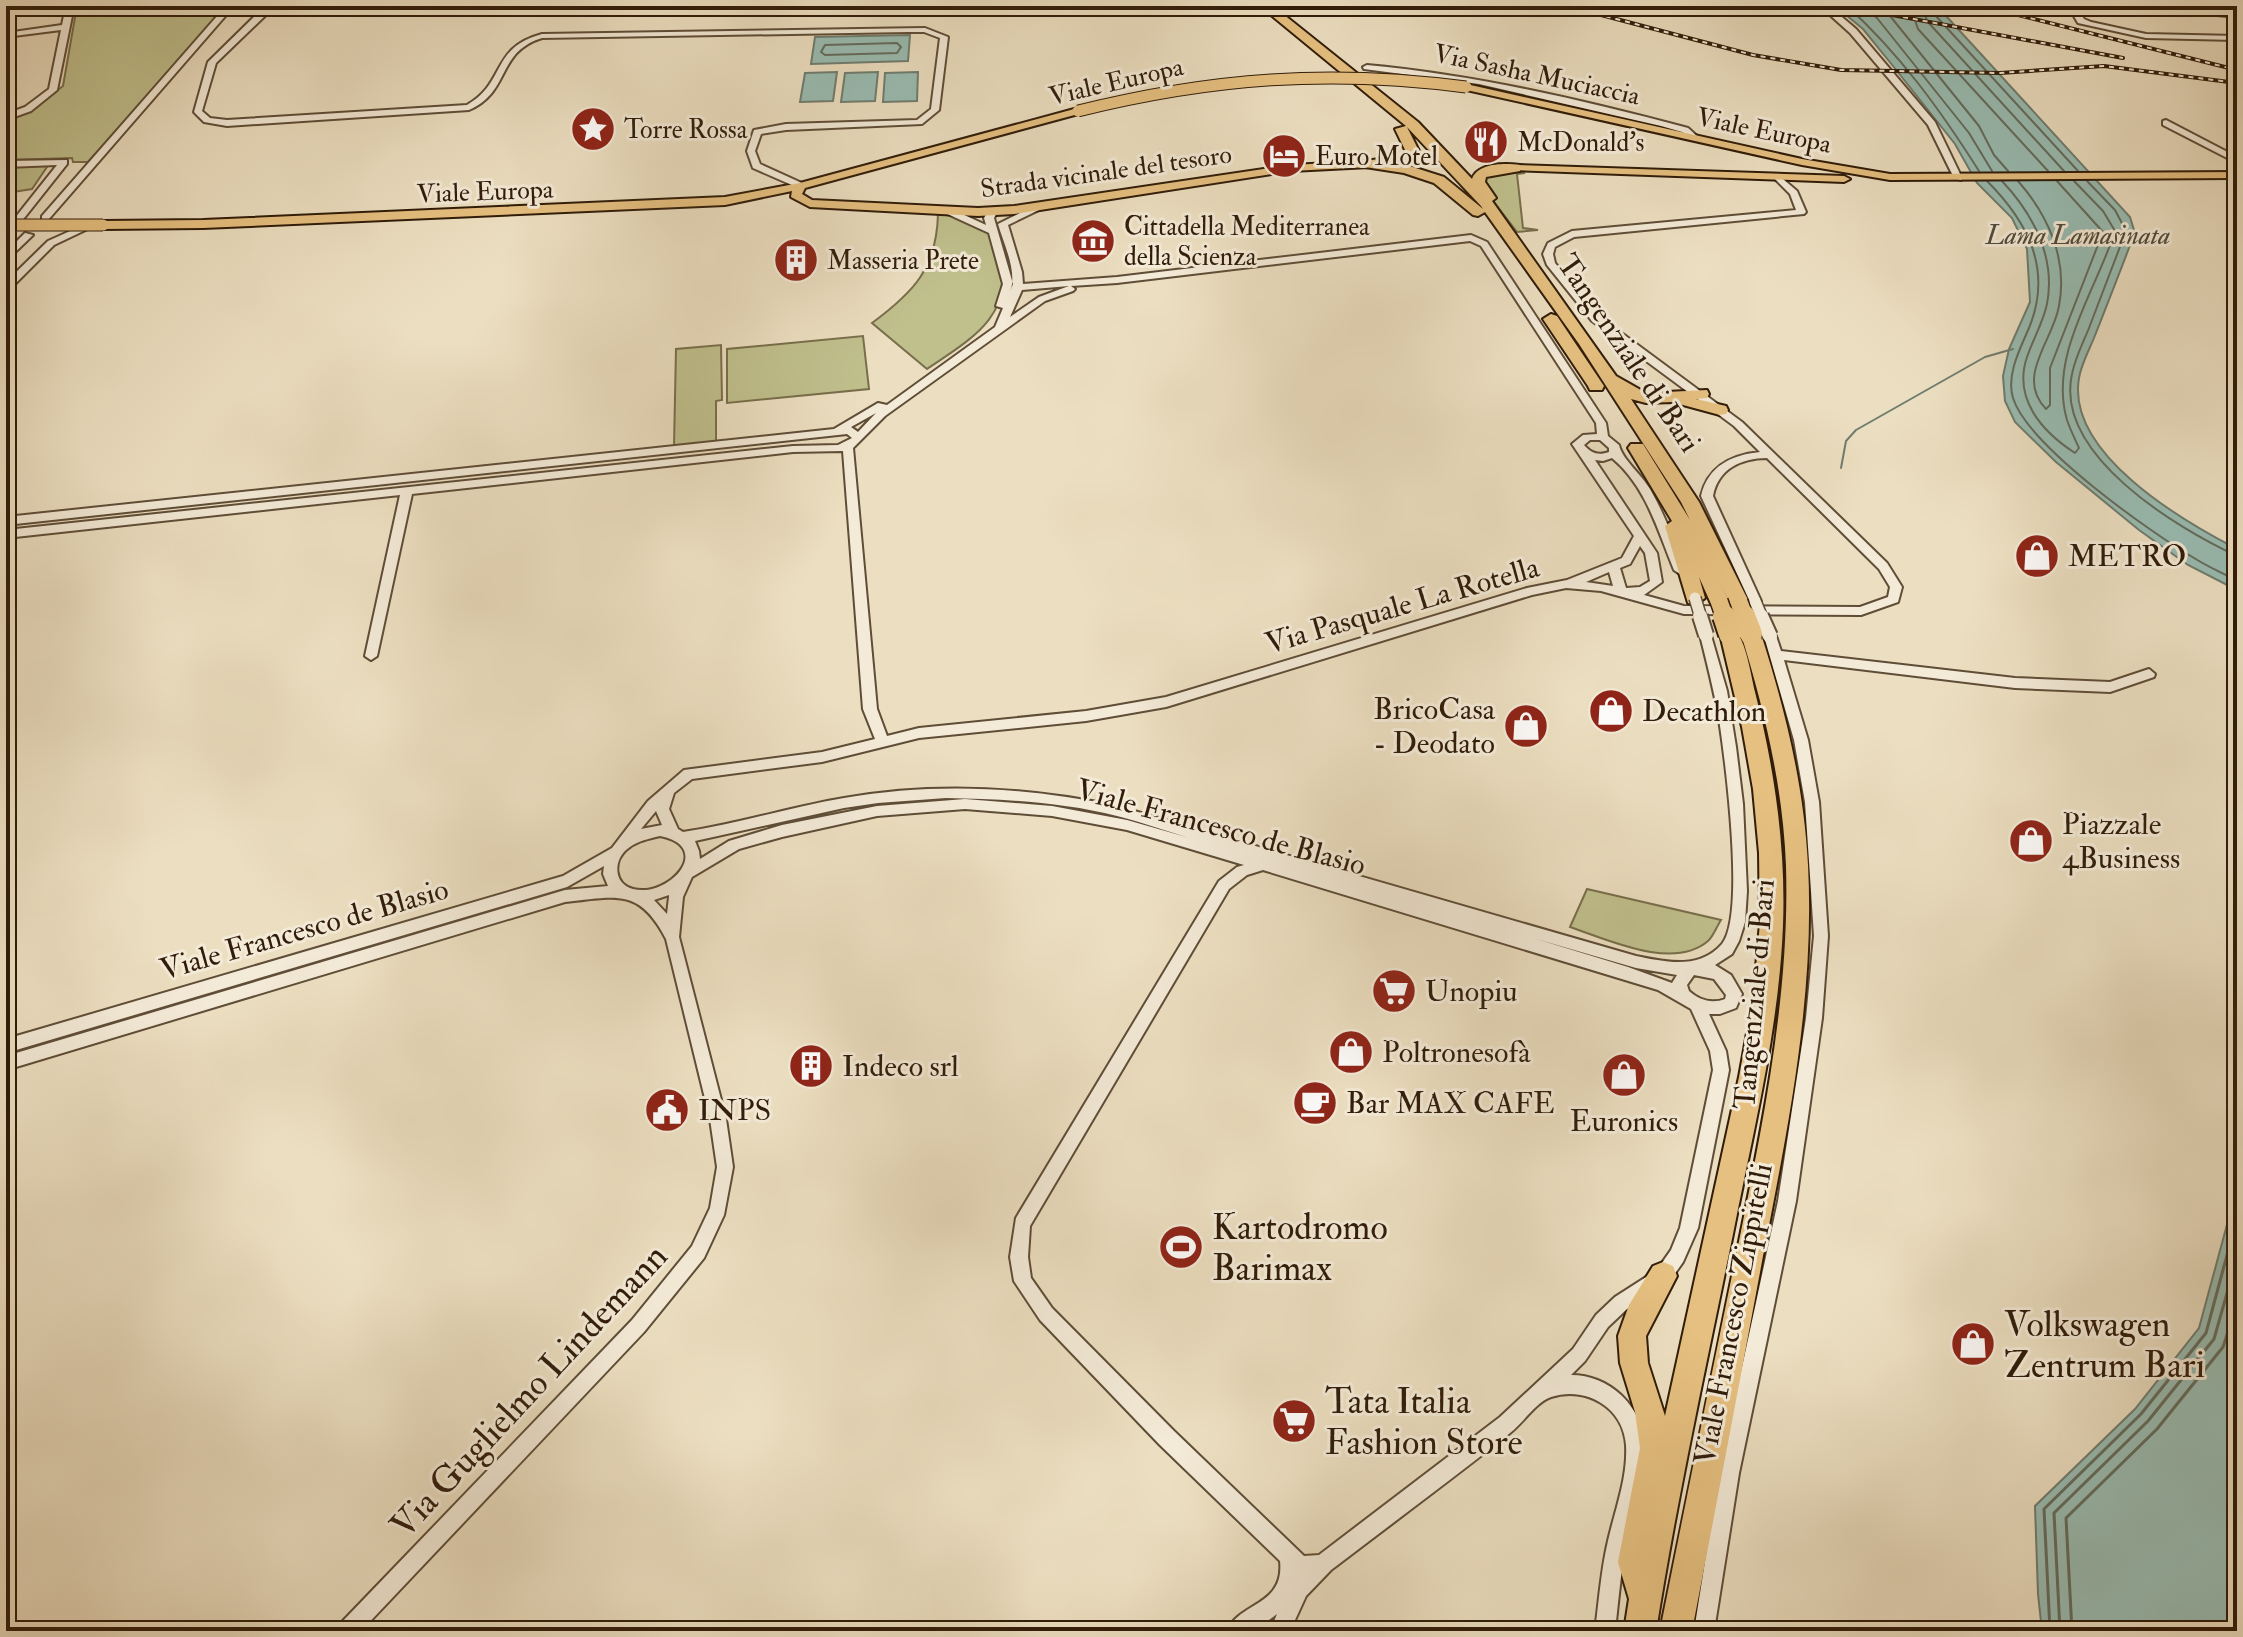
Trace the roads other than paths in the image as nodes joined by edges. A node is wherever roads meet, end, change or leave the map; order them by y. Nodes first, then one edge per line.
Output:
1 (70, 6) edge
2 (230, 6) edge
3 (266, 6) edge
4 (1250, 6) edge
5 (1266, 6) edge
6 (1824, 6) edge
7 (2072, 6) edge
8 (2148, 6) edge
9 (2237, 15) edge
10 (67, 27) junction
11 (6, 35) edge
12 (2237, 38) edge
13 (1367, 67) dead end
14 (6, 117) edge
15 (2166, 123) dead end
16 (1407, 127) junction
17 (1694, 137) junction
18 (1756, 151) junction
19 (2237, 160) edge
20 (1802, 162) junction
21 (6, 164) edge
22 (1370, 164) junction
23 (1515, 168) junction
24 (2237, 175) edge
25 (766, 176) junction
26 (1783, 177) junction
27 (1961, 178) junction
28 (831, 179) junction
29 (1924, 179) junction
30 (782, 186) junction
31 (801, 186) junction
32 (751, 197) junction
33 (828, 198) junction
34 (725, 201) junction
35 (804, 202) junction
36 (848, 202) junction
37 (1043, 205) junction
38 (944, 209) junction
39 (993, 211) junction
40 (1478, 212) junction
41 (1003, 224) junction
42 (97, 225) junction
43 (23, 226) edge
44 (994, 232) junction
45 (1520, 250) junction
46 (6, 258) edge
47 (31, 261) junction
48 (1117, 280) junction
49 (1017, 286) junction
50 (6, 288) edge
51 (1042, 299) junction
52 (999, 329) junction
53 (1586, 343) junction
54 (1688, 393) junction
55 (1720, 410) joint
56 (833, 431) junction
57 (1748, 434) junction
58 (1603, 437) junction
59 (858, 438) junction
60 (827, 447) junction
61 (848, 448) junction
62 (1746, 455) junction
63 (1775, 459) junction
64 (1605, 460) junction
65 (1654, 462) junction
66 (1732, 463) junction
67 (407, 490) junction
68 (6, 521) edge
69 (6, 534) edge
70 (1640, 536) junction
71 (1614, 567) junction
72 (1656, 571) junction
73 (1566, 584) junction
74 (1621, 592) junction
75 (1695, 598) junction
76 (1738, 601) junction
77 (1673, 607) junction
78 (1739, 635) junction
79 (1775, 655) junction
80 (371, 656) dead end
81 (2149, 674) dead end
82 (882, 741) junction
83 (671, 785) junction
84 (1128, 820) junction
85 (678, 834) junction
86 (1190, 838) junction
87 (618, 848) junction
88 (1262, 865) junction
89 (685, 876) junction
90 (620, 891) junction
91 (641, 897) junction
92 (673, 939) junction
93 (1694, 968) junction
94 (1692, 1002) junction
95 (6, 1046) edge
96 (6, 1063) edge
97 (1663, 1276) junction
98 (1544, 1390) junction
99 (1290, 1558) junction
100 (1324, 1563) junction
101 (1645, 1600) junction
102 (347, 1631) edge
103 (1237, 1631) edge
104 (1280, 1631) edge
105 (1605, 1631) edge
106 (1640, 1631) edge
107 (1676, 1631) edge
108 (1704, 1631) edge

1 - 10 street
2 - 43 street
3 - 25 street
4 - 16 highway, Tangenziale di Bari
5 - 16 highway, Tangenziale di Bari
6 - 27 street
7 - 12 street
8 - 9 street
10 - 11 street
10 - 14 street
13 - 17 street, Via Sasha Muciaccia
15 - 19 street
16 - 22 highway
16 - 23 highway
16 - 40 highway, Tangenziale di Bari
16 - 45 highway, Tangenziale di Bari
17 - 18 main road, Viale Europa
17 - 28 main road, Viale Europa, bridge
18 - 20 main road, Viale Europa
18 - 26 main road
20 - 26 main road
20 - 29 main road, Viale Europa
21 - 43 street
22 - 37 main road, Strada vicinale del tesoro
22 - 40 highway
23 - 26 main road, Viale Europa
23 - 45 highway
24 - 27 main road, Viale Europa
25 - 30 street
25 - 32 street
26 - 29 main road, Viale Europa
26 - 54 street
27 - 29 main road, Viale Europa
28 - 31 main road, Viale Europa
28 - 33 main road
30 - 31 main road, Viale Europa
30 - 32 main road, Viale Europa
30 - 35 main road
31 - 33 main road
31 - 35 main road
32 - 34 main road, Viale Europa
33 - 36 main road
34 - 35 main road
34 - 42 main road, Viale Europa
35 - 36 main road
36 - 38 main road, Strada vicinale del tesoro
37 - 39 main road, Strada vicinale del tesoro
37 - 41 street
38 - 39 main road, Strada vicinale del tesoro
38 - 44 street
39 - 41 street
39 - 44 street
40 - 65 highway, Tangenziale di Bari
41 - 49 street
42 - 43 main road, Viale Europa, bridge
42 - 47 street
43 - 46 street
43 - 47 street
44 - 56 street
45 - 53 highway, Tangenziale di Bari
47 - 50 street
48 - 49 street
48 - 51 street
48 - 58 street
49 - 51 street
49 - 52 street
51 - 52 street
52 - 59 street
53 - 54 highway
53 - 65 highway, Tangenziale di Bari
54 - 55 highway
54 - 65 highway
55 - 57 street, Via Pasquale La Rotella
56 - 59 street
56 - 60 street
56 - 68 street
57 - 62 street
57 - 63 street, Via Pasquale La Rotella
58 - 64 street
58 - 64 street
59 - 61 street
60 - 61 street
60 - 67 street
61 - 82 street
62 - 63 street
62 - 66 street, Viale Francesco Zippitelli
63 - 66 street
63 - 77 street, Via Pasquale La Rotella
64 - 70 street
64 - 75 street
65 - 75 highway
65 - 76 highway, Tangenziale di Bari
66 - 76 street, Viale Francesco Zippitelli
67 - 69 street
67 - 80 street
70 - 71 street
70 - 72 street
71 - 73 street
71 - 74 street
72 - 74 street
72 - 77 street
73 - 74 street, Via Pasquale La Rotella
73 - 82 street, Via Pasquale La Rotella
74 - 77 street, Via Pasquale La Rotella
75 - 78 street, bridge
76 - 78 highway, Tangenziale di Bari, bridge
76 - 78 street, Viale Francesco Zippitelli, bridge
78 - 79 street, Viale Francesco Zippitelli
78 - 93 street
78 - 101 highway, Tangenziale di Bari
78 - 107 highway, Tangenziale di Bari
79 - 81 street
79 - 108 street, Viale Francesco Zippitelli
82 - 83 street, Via Pasquale La Rotella
83 - 85 street
83 - 87 street, Via Pasquale La Rotella
84 - 85 street, Viale Francesco de Blasio
84 - 86 street, Viale Francesco de Blasio
84 - 89 street, Viale Francesco de Blasio
85 - 87 street
85 - 89 street
86 - 88 street, Viale Francesco de Blasio
86 - 93 street, Viale Francesco de Blasio
87 - 90 street
87 - 95 street, Viale Francesco de Blasio
88 - 94 street, Viale Francesco de Blasio
88 - 99 street
89 - 91 street
89 - 92 street, Via Guglielmo Lindemann
90 - 91 street
90 - 96 street, Viale Francesco de Blasio
91 - 92 street, Via Guglielmo Lindemann
92 - 102 street, Via Guglielmo Lindemann
93 - 94 street
93 - 94 street
94 - 97 street
97 - 98 street
97 - 101 highway
98 - 100 street
98 - 105 street
99 - 100 street
99 - 103 street
100 - 104 street
101 - 106 highway, Tangenziale di Bari

